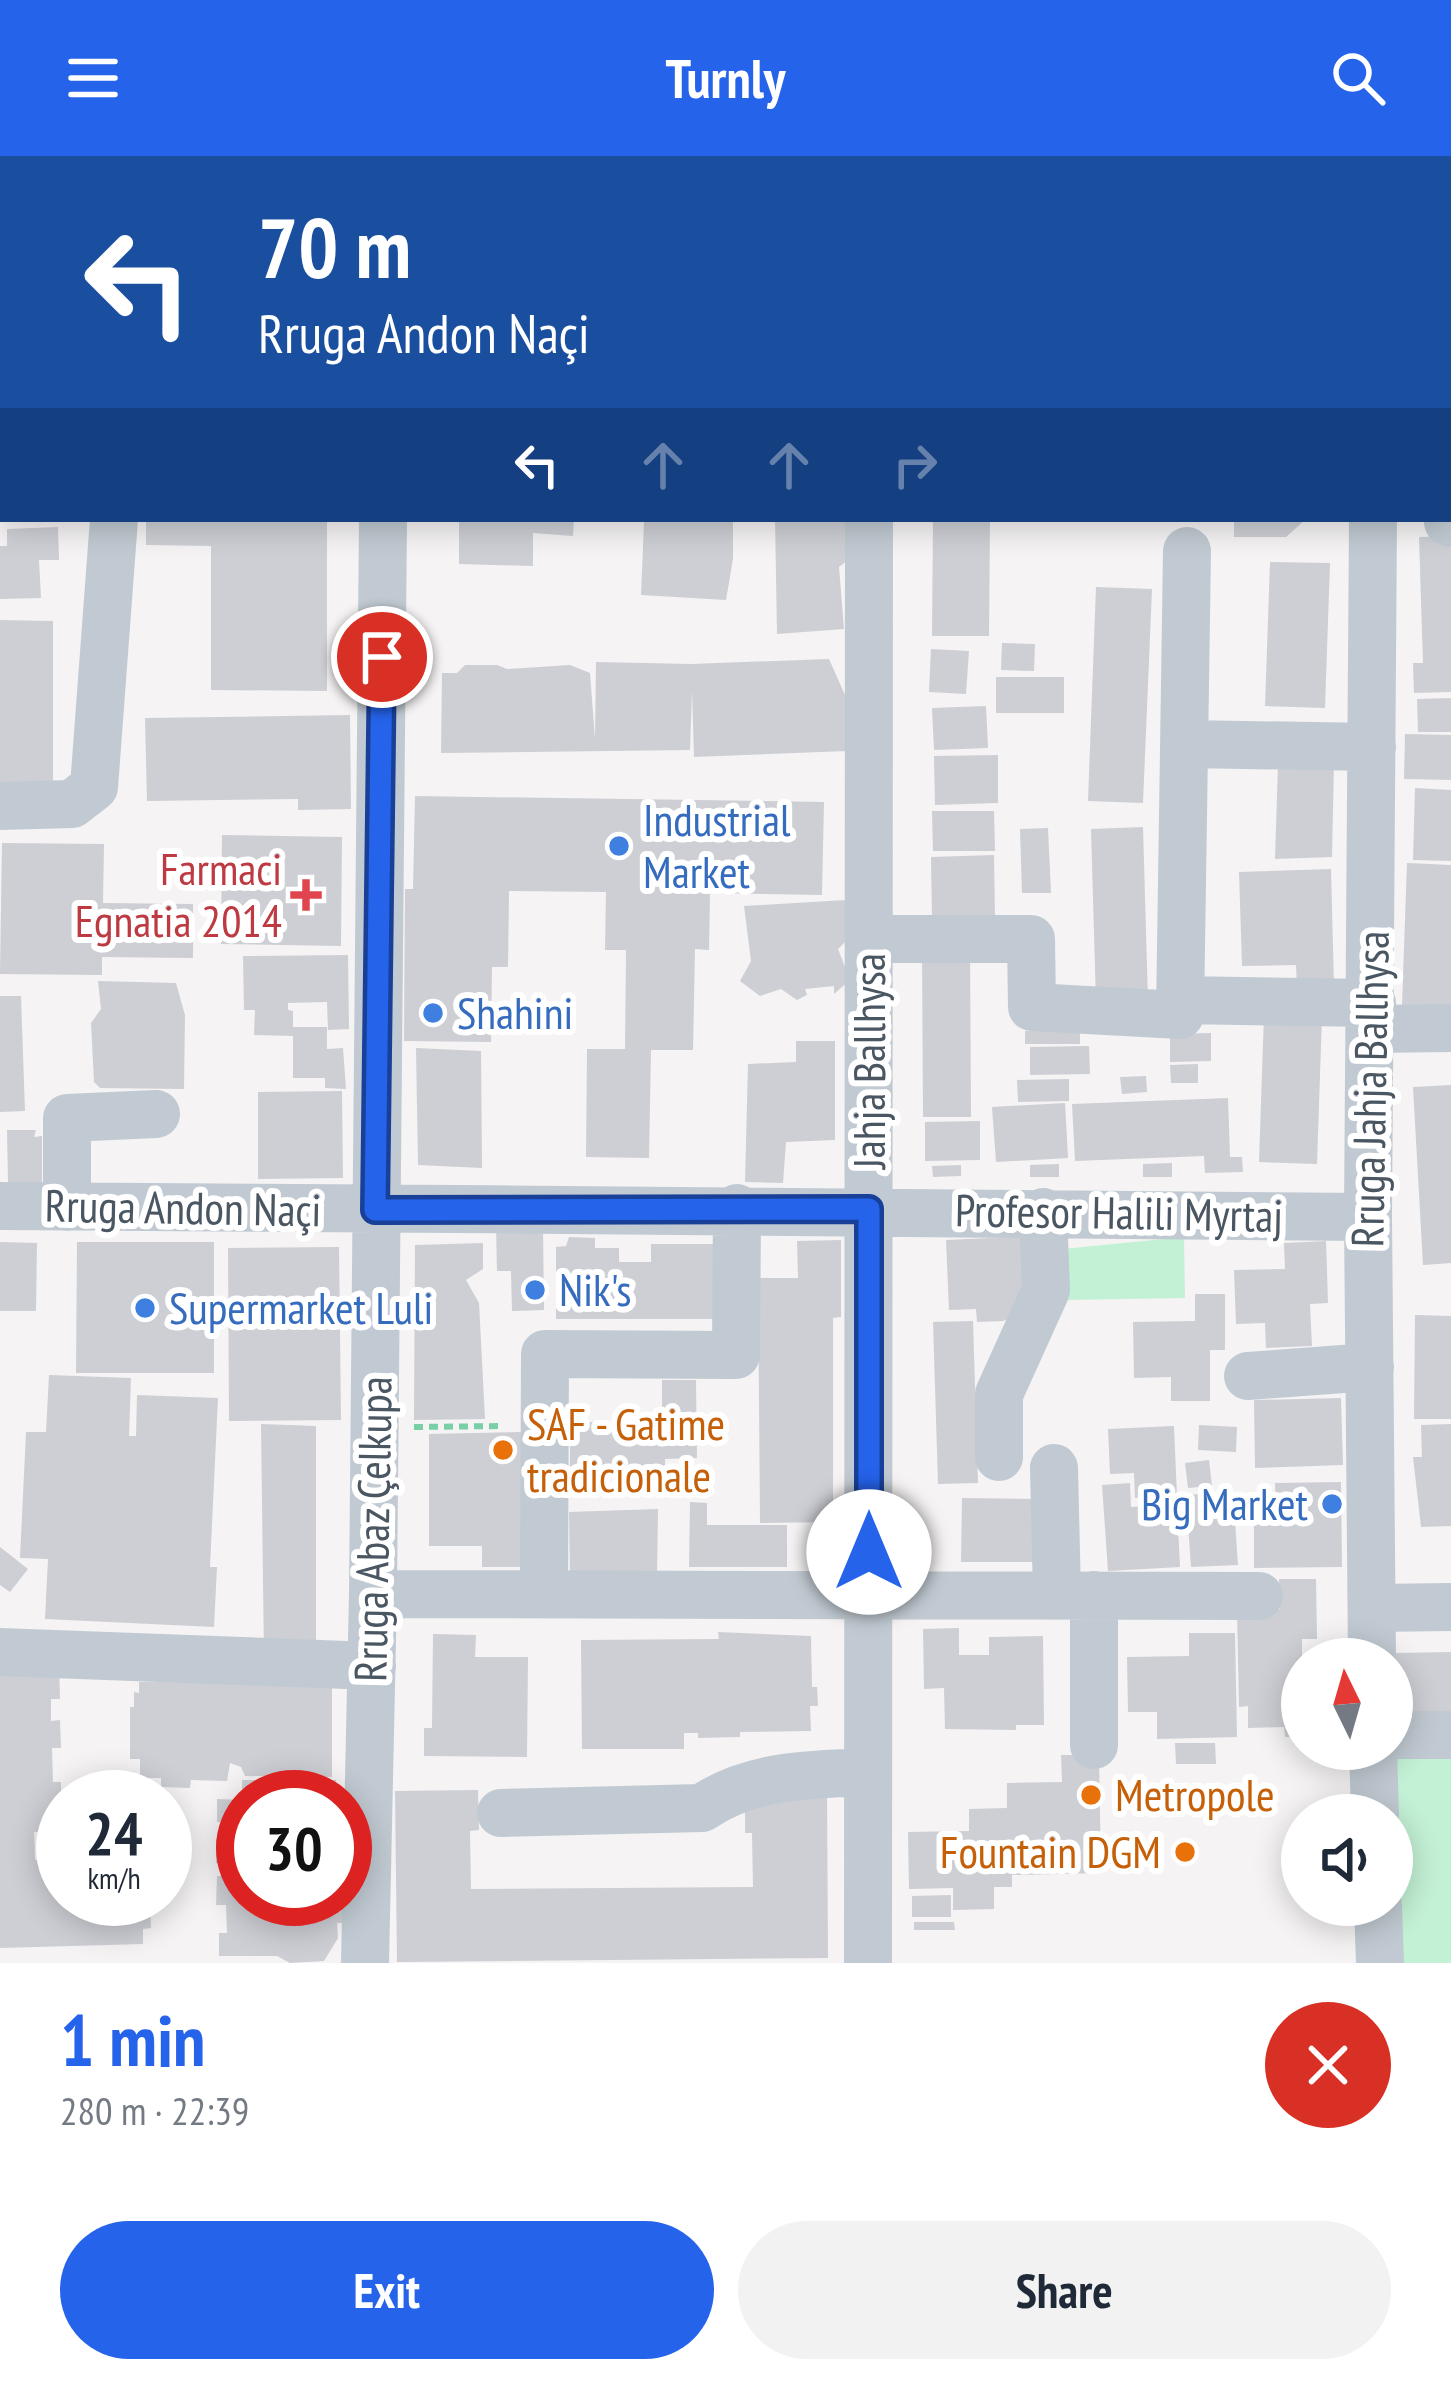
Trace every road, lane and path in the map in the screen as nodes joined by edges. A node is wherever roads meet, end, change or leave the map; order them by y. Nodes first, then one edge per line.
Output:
1 (114, 522) edge
2 (383, 522) edge
3 (868, 522) edge
4 (1373, 522) edge
5 (1187, 551) dead end
6 (1187, 744) junction
7 (1372, 747) junction
8 (0, 806) edge
9 (869, 939) junction
10 (1180, 1000) junction
11 (1372, 1016) junction
12 (1451, 1028) edge
13 (156, 1114) dead end
14 (0, 1206) edge
15 (68, 1207) junction
16 (737, 1208) junction
17 (869, 1209) junction
18 (375, 1210) junction
19 (1043, 1212) junction
20 (1368, 1217) junction
21 (1370, 1367) junction
22 (1248, 1376) dead end
23 (545, 1426) junction
24 (374, 1427) junction
25 (1000, 1457) dead end
26 (1054, 1468) dead end
27 (373, 1594) junction
28 (544, 1594) junction
29 (868, 1595) junction
30 (1076, 1595) junction
31 (1259, 1596) dead end
32 (1451, 1607) edge
33 (1372, 1609) junction
34 (1372, 1638) edge
35 (0, 1652) edge
36 (372, 1666) junction
37 (1413, 1735) edge
38 (1451, 1735) edge
39 (1094, 1745) dead end
40 (868, 1772) junction
41 (501, 1813) dead end
42 (1379, 1926) edge
43 (364, 1963) edge
44 (868, 1963) edge
45 (1380, 1963) edge

1 - 8 street
2 - 18 street, Rruga Abaz Çelkupa
3 - 9 street, Jahja Ballhysa
4 - 7 street, Rruga Jahja Ballhysa
5 - 6 street
6 - 7 street
6 - 10 street
7 - 11 street, Rruga Jahja Ballhysa
9 - 10 street
9 - 17 street, Jahja Ballhysa
10 - 11 street
11 - 12 street
11 - 20 street, Rruga Jahja Ballhysa
13 - 15 street
14 - 15 street, Rruga Andon Naçi
15 - 18 street, Rruga Andon Naçi
16 - 17 street, Rruga Andon Naçi
16 - 18 street, Rruga Andon Naçi
16 - 23 street
17 - 19 street, Profesor Halili Myrtaj
17 - 29 street, Jahja Ballhysa
18 - 24 street, Rruga Abaz Çelkupa
19 - 20 street, Profesor Halili Myrtaj
19 - 25 street
20 - 21 street, Rruga Jahja Ballhysa
21 - 22 street
21 - 33 street, Rruga Jahja Ballhysa
23 - 24 path
23 - 28 street
24 - 27 street, Rruga Abaz Çelkupa
26 - 30 street
27 - 28 street
27 - 36 street, Rruga Abaz Çelkupa
28 - 29 street
29 - 30 street
29 - 40 street, Jahja Ballhysa
30 - 31 street
30 - 39 street
32 - 33 street
33 - 34 street, Rruga Jahja Ballhysa
35 - 36 street
36 - 43 street, Rruga Abaz Çelkupa
37 - 38 street
40 - 41 street
40 - 44 street, Jahja Ballhysa
42 - 45 street

